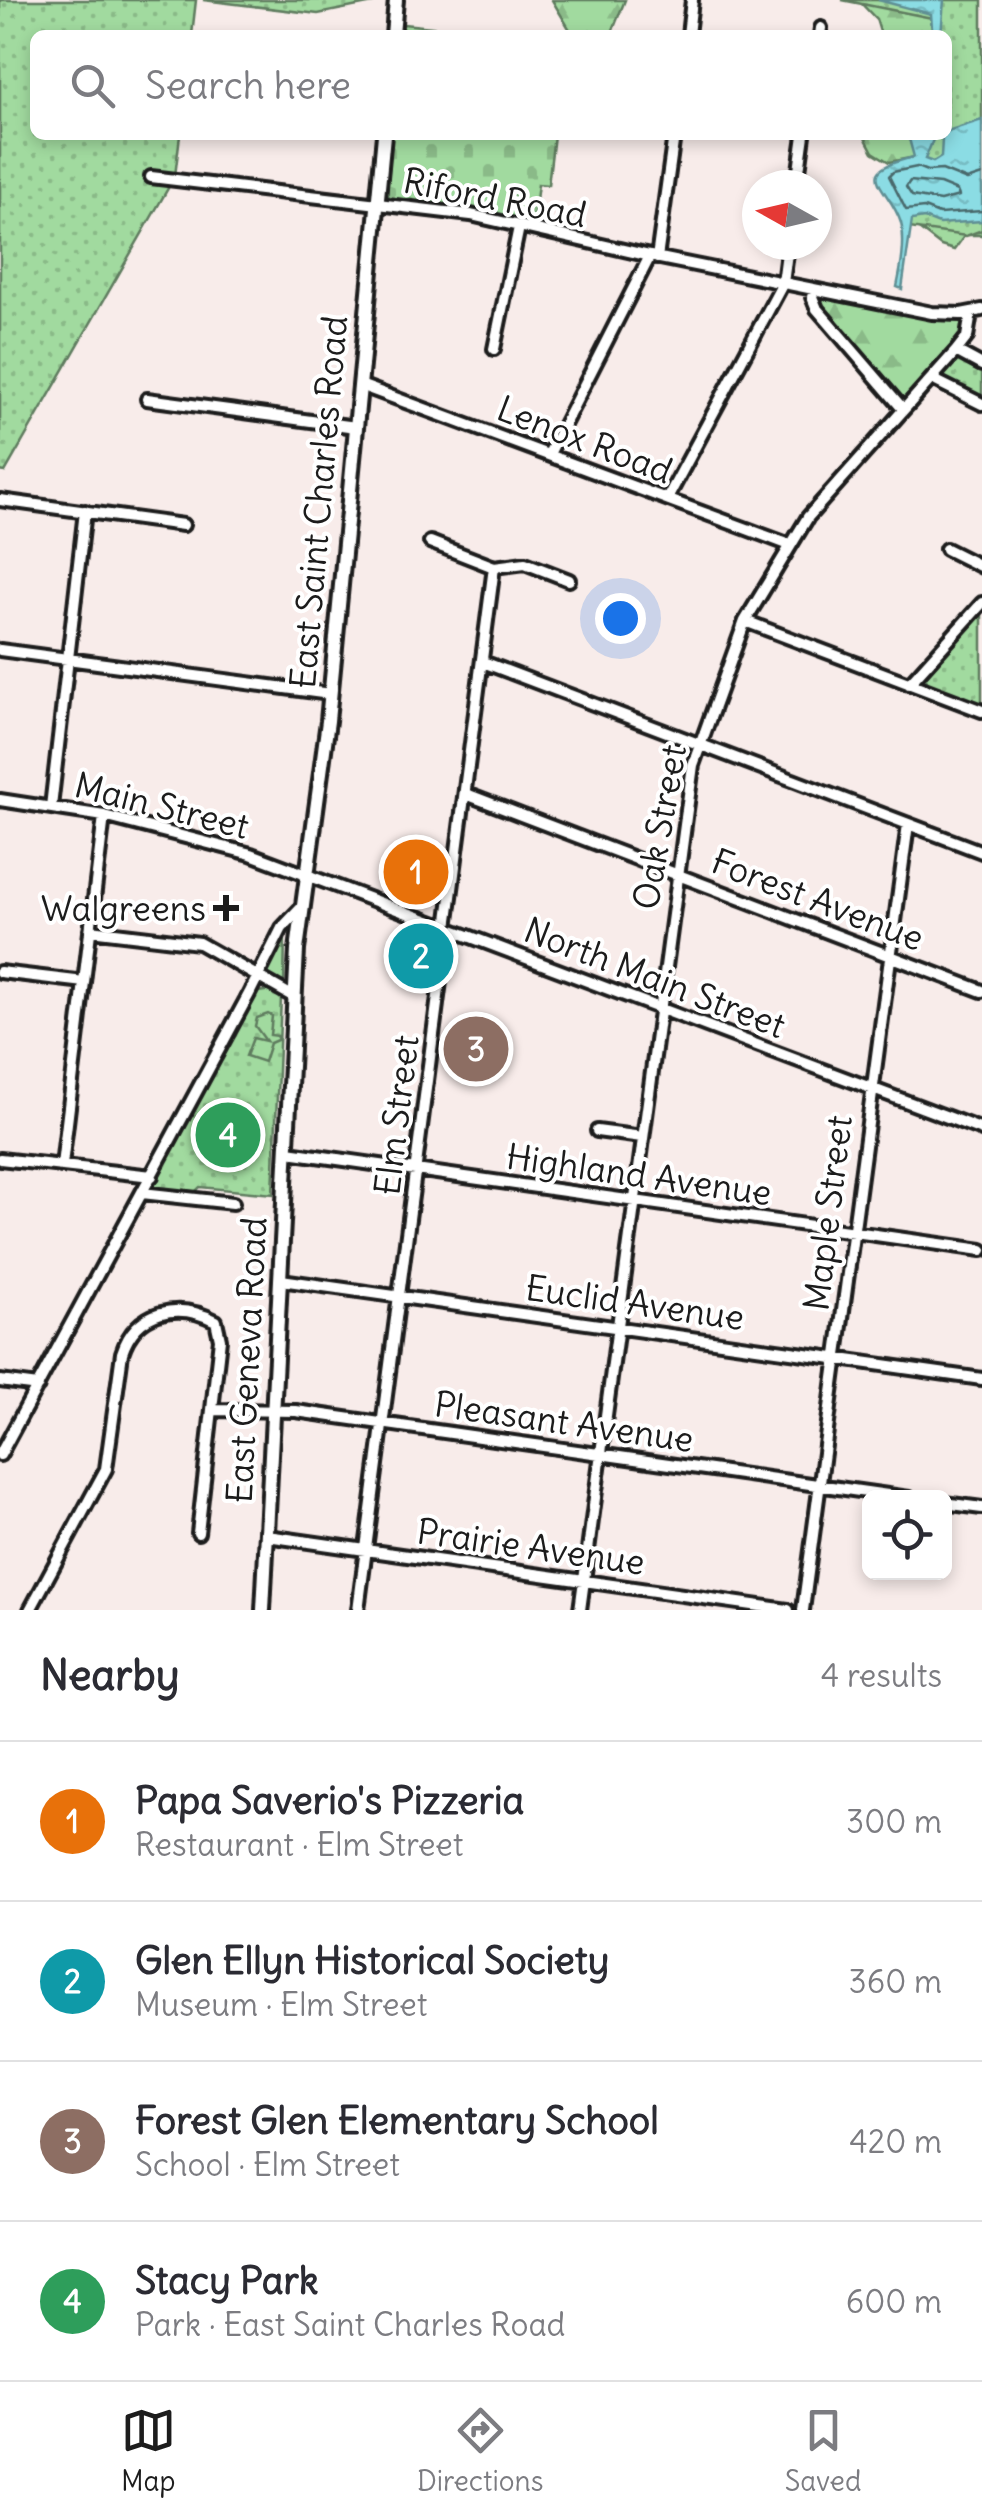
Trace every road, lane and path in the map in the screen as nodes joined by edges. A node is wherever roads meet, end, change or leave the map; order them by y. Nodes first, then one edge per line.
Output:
1 (396, 0) edge
2 (692, 0) edge
3 (393, 30) edge
4 (689, 30) edge
5 (383, 140) edge
6 (673, 140) edge
7 (803, 140) edge
8 (799, 170) edge
9 (151, 178) dead end
10 (377, 203) junction
11 (520, 227) junction
12 (654, 257) junction
13 (786, 260) edge
14 (783, 283) junction
15 (814, 290) junction
16 (976, 312) edge
17 (494, 349) dead end
18 (956, 352) junction
19 (982, 365) edge
20 (932, 379) junction
21 (360, 385) junction
22 (148, 399) dead end
23 (982, 404) edge
24 (903, 410) junction
25 (356, 427) junction
26 (549, 454) junction
27 (667, 499) junction
28 (0, 500) edge
29 (86, 511) junction
30 (183, 525) dead end
31 (430, 542) dead end
32 (790, 545) junction
33 (946, 549) dead end
34 (494, 567) junction
35 (982, 567) edge
36 (568, 580) dead end
37 (982, 602) edge
38 (745, 622) junction
39 (0, 650) edge
40 (70, 658) junction
41 (482, 662) junction
42 (910, 684) junction
43 (330, 694) junction
44 (982, 711) edge
45 (699, 744) junction
46 (466, 794) junction
47 (0, 800) edge
48 (51, 807) junction
49 (104, 816) junction
50 (908, 824) junction
51 (982, 852) edge
52 (308, 875) junction
53 (677, 876) junction
54 (303, 905) junction
55 (448, 927) junction
56 (90, 930) junction
57 (890, 956) junction
58 (0, 972) edge
59 (257, 976) junction
60 (84, 982) junction
61 (982, 991) edge
62 (294, 997) junction
63 (658, 1008) junction
64 (871, 1089) junction
65 (982, 1130) edge
66 (597, 1131) dead end
67 (642, 1137) junction
68 (288, 1152) junction
69 (0, 1159) edge
70 (62, 1165) junction
71 (416, 1171) junction
72 (152, 1176) junction
73 (142, 1193) junction
74 (634, 1201) junction
75 (233, 1203) dead end
76 (853, 1232) junction
77 (982, 1250) edge
78 (281, 1280) junction
79 (400, 1297) junction
80 (617, 1327) junction
81 (836, 1358) junction
82 (982, 1379) edge
83 (0, 1381) edge
84 (38, 1386) junction
85 (274, 1409) junction
86 (212, 1410) junction
87 (383, 1424) junction
88 (600, 1454) junction
89 (0, 1455) edge
90 (819, 1485) junction
91 (862, 1491) edge
92 (952, 1503) edge
93 (982, 1508) edge
94 (198, 1533) dead end
95 (267, 1536) junction
96 (366, 1551) junction
97 (583, 1581) junction
98 (30, 1610) edge
99 (264, 1610) edge
100 (358, 1610) edge
101 (580, 1610) edge
102 (788, 1610) edge
103 (802, 1610) edge

1 - 3 main road
2 - 4 street
5 - 10 main road, East Saint Charles Road
6 - 12 street
7 - 8 street
9 - 10 street, Riford Road
10 - 11 street, Riford Road
10 - 21 main road, East Saint Charles Road
11 - 12 street, Riford Road
11 - 17 street
12 - 14 street, Riford Road
12 - 26 street
13 - 14 street
14 - 15 street
14 - 27 street
15 - 16 street
15 - 24 street
16 - 18 street, Oak Street
18 - 19 street
18 - 20 street, Oak Street
20 - 23 street
20 - 24 street, Oak Street
21 - 25 main road, East Saint Charles Road
21 - 26 street, Lenox Road
22 - 25 street
24 - 32 street, Oak Street
25 - 43 main road, East Saint Charles Road
26 - 27 street, Lenox Road
27 - 32 street, Lenox Road
28 - 29 street
29 - 30 street
29 - 40 street
31 - 34 street
32 - 38 street, Oak Street
33 - 35 street
34 - 36 street
34 - 41 street, Elm Street
37 - 42 street
38 - 42 street
38 - 45 street, Oak Street
39 - 40 street
40 - 43 street
40 - 48 street
41 - 45 street
41 - 46 street, Elm Street
42 - 44 street
43 - 52 main road, East Saint Charles Road
45 - 50 street
45 - 53 street, Oak Street
46 - 53 street, Forest Avenue
46 - 55 street, Elm Street
47 - 48 street, Main Street
48 - 49 street, Main Street
49 - 52 street, Main Street
49 - 56 street
50 - 51 street
50 - 57 street, Maple Street
52 - 54 main road, East Geneva Road
52 - 55 street, North Main Street
53 - 57 street, Forest Avenue
53 - 63 street, Oak Street
54 - 59 street
54 - 62 main road, East Geneva Road
55 - 63 street, North Main Street
55 - 71 street, Elm Street
56 - 59 street
56 - 60 street
57 - 61 street, Forest Avenue
57 - 64 street, Maple Street
58 - 60 street
59 - 62 street
59 - 72 street
60 - 70 street
62 - 68 main road, East Geneva Road
63 - 64 street, North Main Street
63 - 67 street, Oak Street
64 - 65 street, North Main Street
64 - 76 street, Maple Street
66 - 67 street
67 - 74 street, Oak Street
68 - 71 street, Highland Avenue
68 - 78 main road, East Geneva Road
69 - 70 street
70 - 72 street
71 - 74 street, Highland Avenue
71 - 79 street, Elm Street
72 - 73 street
73 - 75 street
73 - 84 street
74 - 76 street, Highland Avenue
74 - 80 street, Oak Street
76 - 77 street, Highland Avenue
76 - 81 street, Maple Street
78 - 79 street, Euclid Avenue
78 - 85 main road, East Geneva Road
79 - 80 street, Euclid Avenue
79 - 87 street, Elm Street
80 - 81 street, Euclid Avenue
80 - 88 street, Oak Street
81 - 82 street, Euclid Avenue
81 - 90 street, Maple Street
83 - 84 street
84 - 89 street
85 - 86 street, Pleasant Avenue
85 - 87 street, Pleasant Avenue
85 - 95 main road, East Geneva Road
86 - 94 street
86 - 98 street
87 - 88 street, Pleasant Avenue
87 - 96 street, Elm Street
88 - 90 street, Pleasant Avenue
88 - 97 street, Oak Street
90 - 91 street, Pleasant Avenue
90 - 103 street, Maple Street
92 - 93 street
95 - 96 street, Prairie Avenue
95 - 99 main road, East Geneva Road
96 - 97 street, Prairie Avenue
96 - 100 street, Elm Street
97 - 101 street, Oak Street
97 - 102 street, Prairie Avenue

